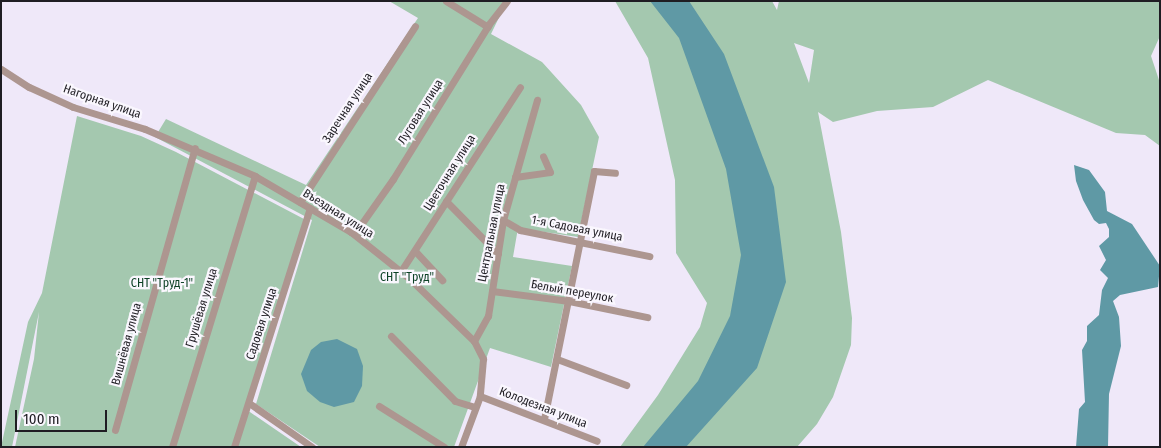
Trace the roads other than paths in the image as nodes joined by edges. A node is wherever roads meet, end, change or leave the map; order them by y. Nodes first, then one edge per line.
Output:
1 (446, 1) edge
2 (508, 1) edge
3 (415, 26) dead end
4 (488, 26) junction
5 (1, 68) edge
6 (520, 87) dead end
7 (538, 100) dead end
8 (170, 139) joint
9 (195, 148) junction
10 (543, 156) dead end
11 (615, 173) dead end
12 (255, 176) junction
13 (514, 177) junction
14 (446, 201) junction
15 (300, 202) junction
16 (310, 208) junction
17 (503, 220) junction
18 (351, 232) junction
19 (581, 242) junction
20 (414, 251) junction
21 (498, 254) junction
22 (649, 256) dead end
23 (401, 272) junction
24 (442, 280) dead end
25 (492, 291) junction
26 (569, 300) junction
27 (647, 317) dead end
28 (391, 336) dead end
29 (474, 340) junction
30 (557, 359) junction
31 (626, 385) dead end
32 (480, 396) junction
33 (249, 403) junction
34 (379, 406) dead end
35 (475, 407) junction
36 (544, 418) junction
37 (115, 430) dead end
38 (598, 442) dead end
39 (172, 447) edge
40 (234, 447) edge
41 (312, 447) edge
42 (444, 447) edge
43 (460, 447) edge

1 - 4 street
2 - 4 street, Луговая улица
3 - 15 street, Заречная улица
4 - 18 street, Луговая улица
5 - 8 street, Нагорная улица
6 - 14 street, Цветочная улица
7 - 13 street, Центральная улица
8 - 9 street, Въездная улица
9 - 12 street, Въездная улица
9 - 37 street, Вишнёвая улица
10 - 13 street
11 - 19 street
12 - 15 street, Въездная улица
12 - 39 street, Грушёвая улица
13 - 17 street, Центральная улица
14 - 20 street, Цветочная улица
14 - 21 street
15 - 16 street, Въездная улица
16 - 18 street, Въездная улица
16 - 33 street, Садовая улица
17 - 19 street, 1-я Садовая улица
17 - 21 street, Центральная улица
18 - 23 street, Въездная улица
19 - 22 street, 1-я Садовая улица
19 - 26 street
20 - 23 street, Цветочная улица
20 - 24 street
21 - 25 street, Центральная улица
23 - 29 street, Въездная улица
25 - 26 street, Белый переулок
25 - 29 street, Центральная улица
26 - 27 street, Белый переулок
26 - 30 street
28 - 35 street
29 - 32 street, Въездная улица
30 - 31 street
30 - 36 street
32 - 35 street, Въездная улица
32 - 36 street, Колодезная улица
33 - 40 street, Садовая улица
33 - 41 street
34 - 42 street
35 - 43 street, Въездная улица
36 - 38 street, Колодезная улица

